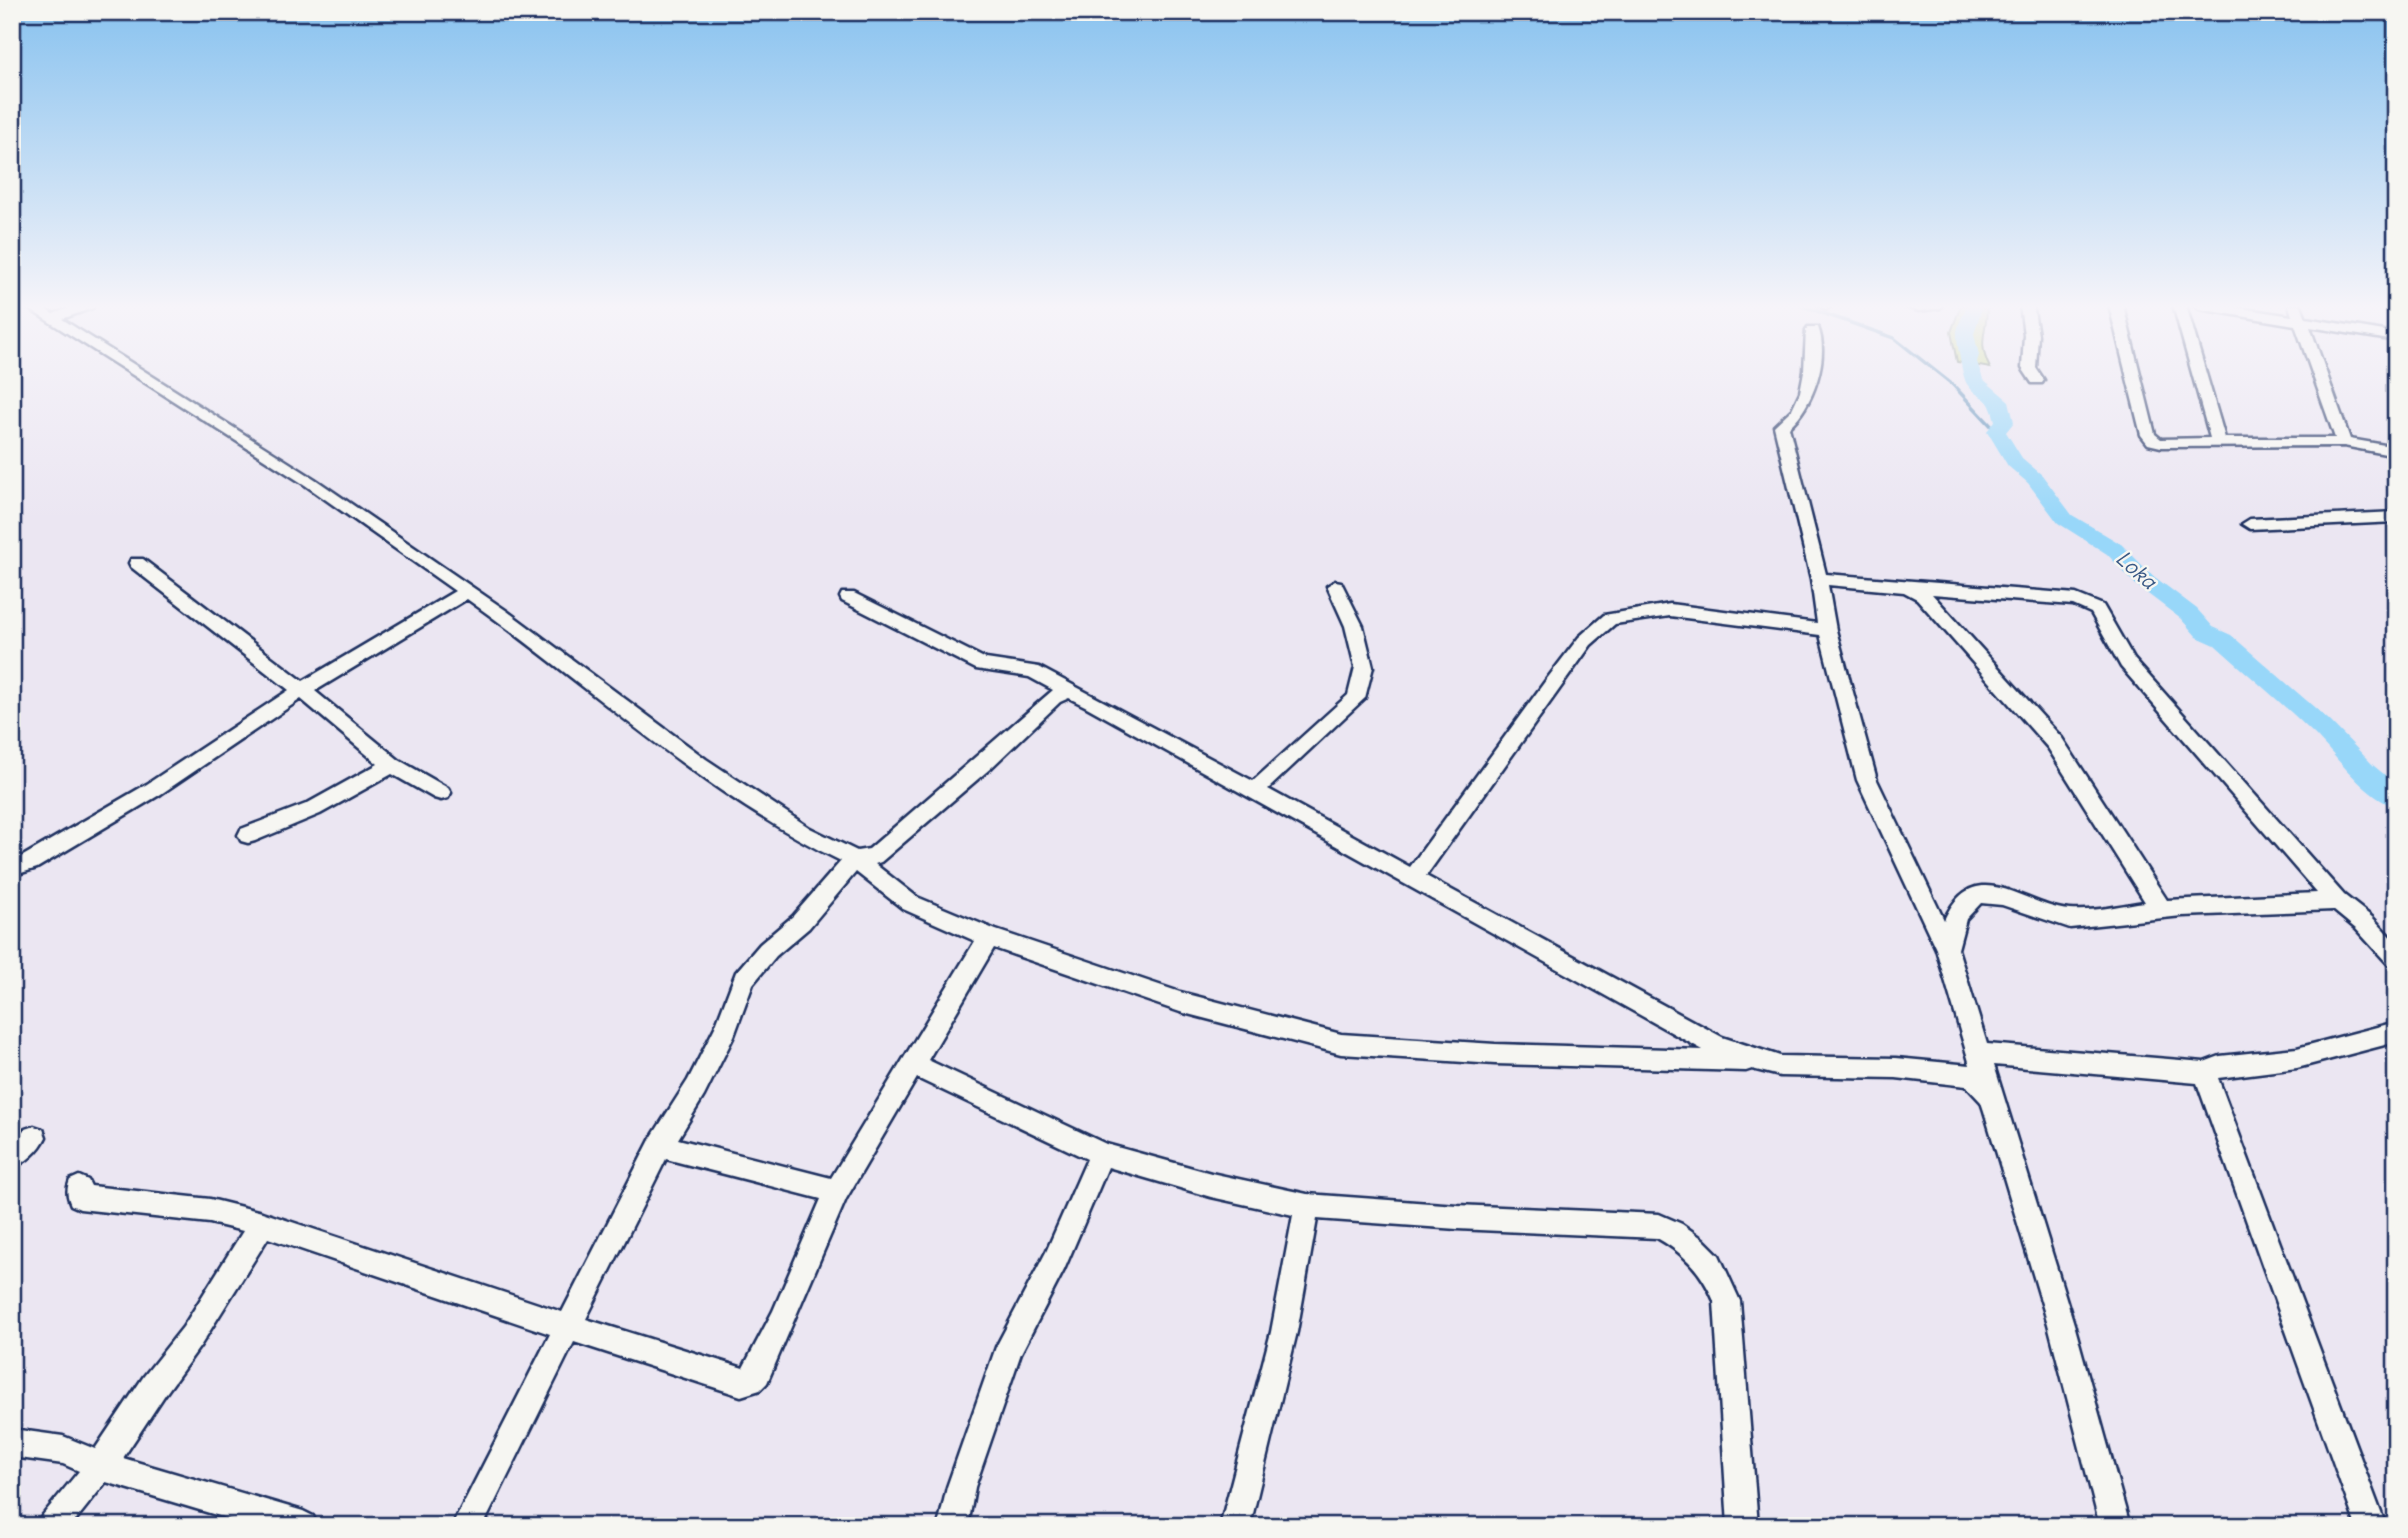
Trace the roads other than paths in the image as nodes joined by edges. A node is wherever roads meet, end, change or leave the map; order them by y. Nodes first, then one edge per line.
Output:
1 (146, 377) edge
2 (1808, 377) edge
3 (2035, 377) edge
4 (2134, 377) edge
5 (2200, 377) edge
6 (2321, 377) edge
7 (2037, 380) dead end
8 (2344, 442) junction
9 (2219, 444) junction
10 (2396, 453) edge
11 (2396, 517) edge
12 (2250, 524) dead end
13 (137, 563) dead end
14 (1819, 579) junction
15 (1335, 586) dead end
16 (1908, 587) junction
17 (466, 592) junction
18 (848, 597) dead end
19 (1827, 631) junction
20 (302, 690) junction
21 (1069, 691) junction
22 (392, 765) junction
23 (1254, 791) junction
24 (441, 793) dead end
25 (248, 835) dead end
26 (855, 859) junction
27 (12, 867) edge
28 (1413, 878) junction
29 (2337, 901) junction
30 (2161, 909) junction
31 (989, 937) junction
32 (1947, 949) junction
33 (2396, 958) edge
34 (2396, 1032) edge
35 (1980, 1054) junction
36 (1758, 1061) junction
37 (914, 1065) junction
38 (2205, 1073) junction
39 (1991, 1096) junction
40 (34, 1137) dead end
41 (660, 1146) junction
42 (1102, 1154) junction
43 (12, 1157) edge
44 (79, 1188) dead end
45 (837, 1191) junction
46 (1307, 1206) junction
47 (262, 1224) junction
48 (568, 1327) junction
49 (12, 1443) edge
50 (101, 1465) junction
51 (51, 1526) edge
52 (303, 1526) edge
53 (467, 1526) edge
54 (953, 1526) edge
55 (1235, 1526) edge
56 (1743, 1526) edge
57 (2115, 1526) edge
58 (2371, 1526) edge

1 - 17 street
2 - 14 street
3 - 7 street
4 - 9 street
5 - 9 street
6 - 8 street
8 - 9 street
8 - 10 street
11 - 12 street
13 - 20 street
14 - 16 street
14 - 19 street
15 - 23 street
16 - 29 street
16 - 30 street
17 - 20 street
17 - 26 street
18 - 21 street
19 - 28 street
19 - 32 street
20 - 22 street
20 - 27 street
21 - 23 street
21 - 26 street
22 - 24 street
22 - 25 street
23 - 28 street
26 - 31 street
26 - 41 street
28 - 36 street
29 - 30 street
29 - 33 street
30 - 32 street
31 - 36 street
31 - 37 street
32 - 35 street
34 - 38 street
35 - 38 street
35 - 39 street
36 - 39 street
37 - 42 street
37 - 45 street
38 - 58 street
39 - 57 street
40 - 43 street
41 - 45 street
41 - 48 street
42 - 46 street
42 - 54 street
44 - 47 street
45 - 48 street
46 - 55 street
46 - 56 street
47 - 48 street
47 - 50 street
48 - 53 street
49 - 50 street
50 - 51 street
50 - 52 street

